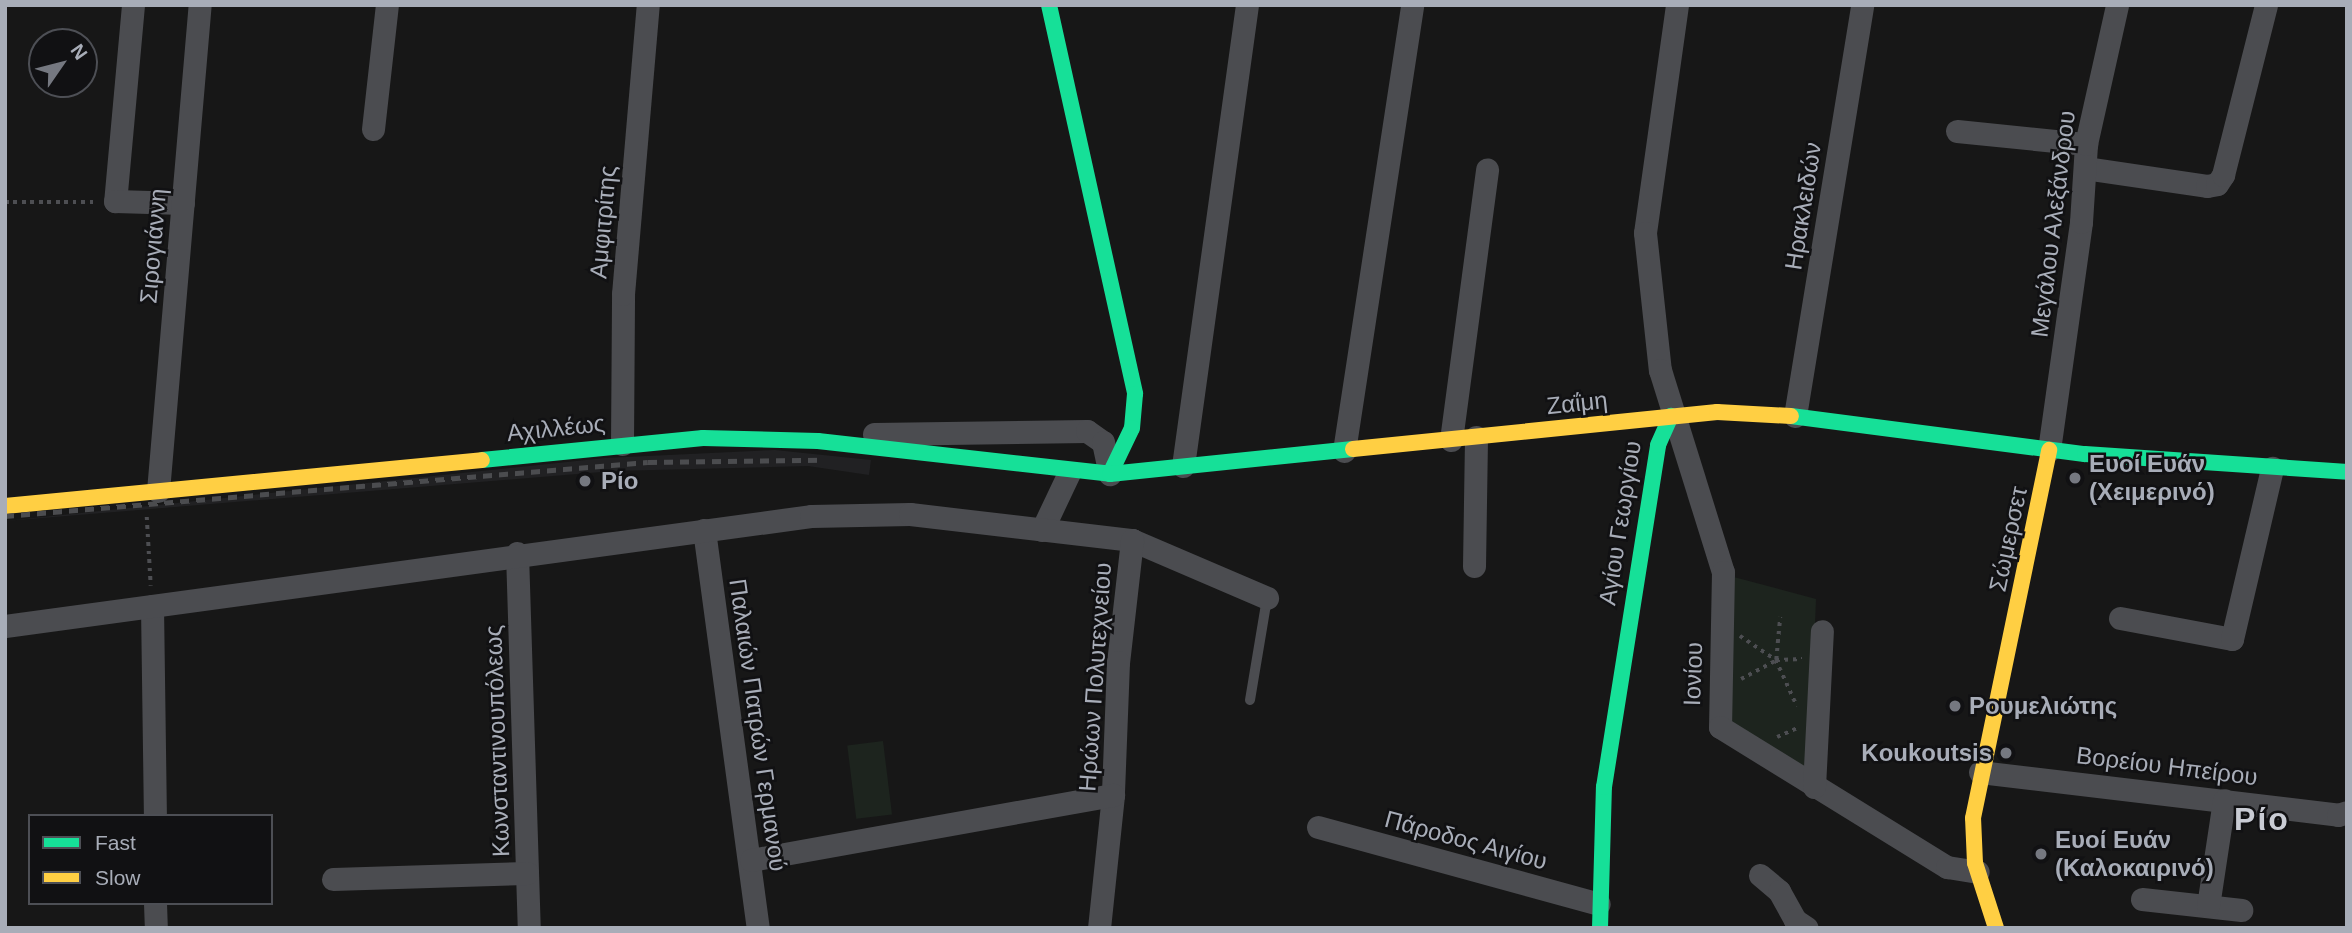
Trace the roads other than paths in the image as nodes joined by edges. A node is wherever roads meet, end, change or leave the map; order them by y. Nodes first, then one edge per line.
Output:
1 (133, 5) edge
2 (200, 5) edge
3 (387, 5) edge
4 (648, 5) edge
5 (1049, 5) edge
6 (1247, 5) edge
7 (1412, 5) edge
8 (1677, 5) edge
9 (1862, 5) edge
10 (2117, 5) edge
11 (2266, 5) edge
12 (373, 130) dead end
13 (1956, 131) dead end
14 (2087, 144) junction
15 (2085, 168) junction
16 (1488, 169) dead end
17 (183, 203) junction
18 (1671, 415) junction
19 (1795, 416) junction
20 (1476, 437) junction
21 (1451, 440) junction
22 (832, 443) junction
23 (622, 444) junction
24 (2049, 450) junction
25 (1344, 451) junction
26 (1183, 466) junction
27 (2272, 468) junction
28 (2347, 472) edge
29 (1069, 473) junction
30 (1110, 474) junction
31 (152, 491) junction
32 (5, 506) edge
33 (705, 530) junction
34 (1042, 530) junction
35 (1132, 540) junction
36 (517, 552) junction
37 (1474, 566) dead end
38 (1267, 598) joint
39 (152, 606) junction
40 (2119, 618) dead end
41 (5, 626) edge
42 (1822, 631) dead end
43 (1250, 700) dead end
44 (1980, 772) junction
45 (1814, 787) junction
46 (1114, 795) junction
47 (2224, 800) junction
48 (2347, 812) edge
49 (155, 814) edge
50 (1318, 827) dead end
51 (751, 860) junction
52 (527, 873) junction
53 (1978, 873) junction
54 (1760, 875) dead end
55 (332, 879) dead end
56 (2142, 899) dead end
57 (1599, 904) junction
58 (155, 905) edge
59 (2208, 906) junction
60 (2241, 909) dead end
61 (156, 928) edge
62 (529, 928) edge
63 (758, 928) edge
64 (1100, 928) edge
65 (1600, 928) edge
66 (1807, 928) edge
67 (1996, 928) edge

1 - 17 street
2 - 17 street, Σιρογιάννη
3 - 12 street
4 - 23 street, Αμφιτρίτης
5 - 30 street
6 - 26 street
7 - 25 street
8 - 18 street, Αγίου Γεωργίου
9 - 19 street, Ηρακλειδών
10 - 14 street, Μεγάλου Αλεξάνδρου
11 - 15 street
13 - 14 street
14 - 15 street, Μεγάλου Αλεξάνδρου
15 - 24 street, Μεγάλου Αλεξάνδρου
16 - 21 street
17 - 31 street, Σιρογιάννη
18 - 19 street, Ζαΐμη
18 - 20 street, Ζαΐμη
18 - 45 street, Ιονίου
18 - 57 street, Αγίου Γεωργίου
19 - 24 street, Ζαΐμη
20 - 21 street, Ζαΐμη
20 - 37 street
21 - 25 street, Ζαΐμη
22 - 23 street, Αχιλλέως
22 - 29 street, Αχιλλέως
22 - 30 street
23 - 31 street, Αχιλλέως
24 - 27 street
24 - 44 street, Σώμερσετ
25 - 26 street, Ζαΐμη
26 - 30 street, Ζαΐμη
27 - 28 street
27 - 40 street
29 - 30 street, Αχιλλέως
29 - 34 street
31 - 32 street, Αχιλλέως
33 - 34 street, Ηρώων Πολυτεχνείου
33 - 36 street, Ηρώων Πολυτεχνείου
33 - 51 street, Παλαιών Πατρών Γερμανού
34 - 35 street, Ηρώων Πολυτεχνείου
35 - 38 street
35 - 46 street, Ηρώων Πολυτεχνείου
36 - 39 street, Ηρώων Πολυτεχνείου
36 - 52 street, Κωνσταντινουπόλεως
38 - 43 lane
39 - 41 street, Ηρώων Πολυτεχνείου
39 - 49 street
42 - 45 street
44 - 47 street, Βορείου Ηπείρου
44 - 53 street, Σώμερσετ
45 - 53 street, Ιονίου
46 - 51 street
46 - 64 street, Ηρώων Πολυτεχνείου
47 - 48 street, Βορείου Ηπείρου
47 - 59 street
50 - 57 street, Πάροδος Αιγίου
51 - 63 street, Παλαιών Πατρών Γερμανού
52 - 55 street
52 - 62 street, Κωνσταντινουπόλεως
53 - 67 street, Σώμερσετ
54 - 66 street
56 - 59 street
57 - 65 street, Αγίου Γεωργίου
58 - 61 street
59 - 60 street

